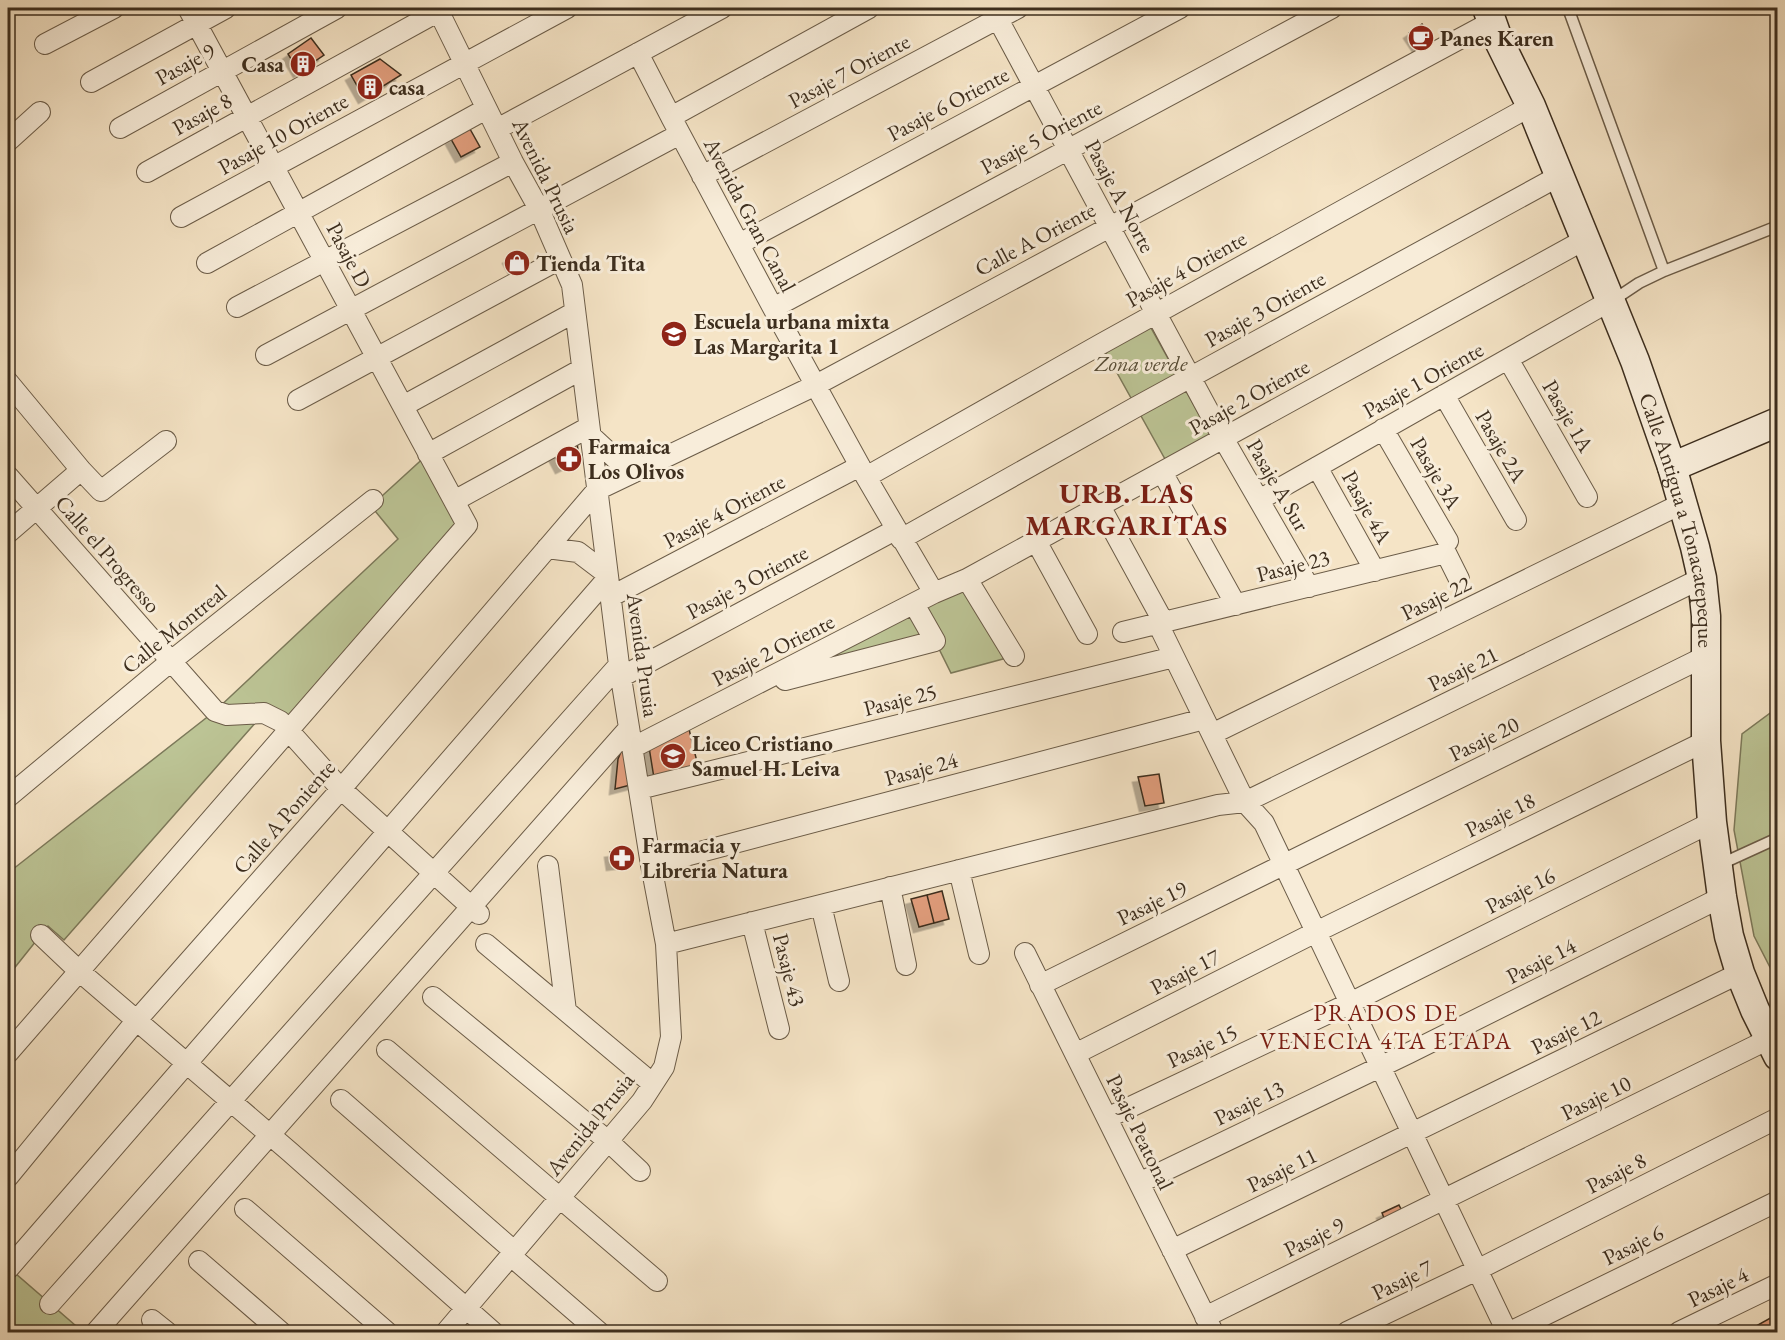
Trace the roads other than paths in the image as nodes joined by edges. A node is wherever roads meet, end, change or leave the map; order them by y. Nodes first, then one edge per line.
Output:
1 (114, 8) edge
2 (226, 8) edge
3 (337, 8) edge
4 (567, 8) edge
5 (869, 8) edge
6 (1018, 8) edge
7 (1180, 8) edge
8 (1332, 8) edge
9 (1568, 8) edge
10 (438, 9) edge
11 (710, 10) edge
12 (995, 13) edge
13 (193, 15) edge
14 (1489, 15) edge
15 (45, 44) dead end
16 (638, 53) junction
17 (465, 62) junction
18 (223, 71) junction
19 (91, 82) dead end
20 (1034, 86) junction
21 (1531, 106) junction
22 (486, 108) junction
23 (40, 112) dead end
24 (247, 117) junction
25 (676, 125) junction
26 (120, 128) dead end
27 (497, 129) junction
28 (8, 141) edge
29 (1068, 150) junction
30 (513, 162) junction
31 (274, 166) junction
32 (147, 172) dead end
33 (702, 176) junction
34 (1559, 176) junction
35 (539, 209) junction
36 (299, 213) junction
37 (181, 217) dead end
38 (1109, 226) junction
39 (1778, 226) edge
40 (1584, 240) junction
41 (739, 244) junction
42 (560, 259) junction
43 (325, 261) junction
44 (207, 264) dead end
45 (1664, 271) junction
46 (1611, 302) junction
47 (237, 307) dead end
48 (772, 308) junction
49 (351, 310) junction
50 (575, 312) junction
51 (1156, 313) junction
52 (266, 355) dead end
53 (377, 358) junction
54 (1508, 359) junction
55 (582, 369) junction
56 (1190, 377) junction
57 (8, 382) edge
58 (816, 385) junction
59 (1444, 395) junction
60 (298, 400) dead end
61 (403, 406) junction
62 (1778, 422) edge
63 (1383, 429) junction
64 (590, 431) junction
65 (1223, 438) junction
66 (166, 441) dead end
67 (428, 454) junction
68 (644, 467) junction
69 (1317, 467) junction
70 (1672, 468) junction
71 (81, 470) junction
72 (863, 472) junction
73 (1162, 472) junction
74 (8, 476) edge
75 (597, 490) junction
76 (1587, 497) dead end
77 (373, 500) dead end
78 (1259, 500) junction
79 (454, 501) junction
80 (1681, 504) junction
81 (1100, 506) junction
82 (36, 508) junction
83 (1516, 520) dead end
84 (8, 533) edge
85 (898, 534) junction
86 (1036, 541) junction
87 (1448, 542) dead end
88 (547, 548) junction
89 (1375, 571) junction
90 (1702, 578) junction
91 (967, 579) junction
92 (1459, 579) dead end
93 (608, 583) junction
94 (1309, 587) junction
95 (931, 588) junction
96 (914, 604) junction
97 (1236, 605) junction
98 (1163, 628) junction
99 (1123, 632) dead end
100 (1087, 634) dead end
101 (1014, 656) dead end
102 (1706, 656) junction
103 (1174, 657) junction
104 (170, 662) junction
105 (620, 671) junction
106 (748, 689) junction
107 (1208, 727) junction
108 (629, 728) junction
109 (288, 730) junction
110 (1706, 741) junction
111 (632, 748) junction
112 (342, 789) junction
113 (639, 789) junction
114 (8, 797) edge
115 (1245, 802) junction
116 (1712, 822) junction
117 (388, 831) junction
118 (1778, 838) edge
119 (651, 865) junction
120 (548, 866) dead end
121 (1284, 866) junction
122 (1718, 866) junction
123 (959, 870) junction
124 (434, 873) junction
125 (890, 887) junction
126 (1722, 897) junction
127 (822, 905) junction
128 (475, 910) junction
129 (752, 922) junction
130 (1316, 932) junction
131 (41, 935) dead end
132 (486, 944) dead end
133 (666, 944) junction
134 (1025, 953) dead end
135 (978, 954) dead end
136 (906, 964) dead end
137 (79, 971) junction
138 (1740, 973) junction
139 (839, 981) dead end
140 (1040, 985) junction
141 (433, 997) dead end
142 (1350, 1003) junction
143 (566, 1011) junction
144 (135, 1021) junction
145 (779, 1029) dead end
146 (1773, 1047) edge
147 (387, 1050) dead end
148 (8, 1053) edge
149 (1075, 1054) junction
150 (186, 1063) junction
151 (1380, 1067) junction
152 (653, 1084) junction
153 (341, 1100) dead end
154 (231, 1101) junction
155 (1107, 1118) junction
156 (1778, 1118) edge
157 (1412, 1134) junction
158 (270, 1135) junction
159 (608, 1141) junction
160 (640, 1171) dead end
161 (8, 1177) edge
162 (1139, 1183) junction
163 (560, 1198) junction
164 (1444, 1200) junction
165 (1778, 1201) edge
166 (245, 1209) dead end
167 (1172, 1250) junction
168 (513, 1254) junction
169 (199, 1261) dead end
170 (9, 1268) edge
171 (1477, 1270) junction
172 (657, 1281) dead end
173 (1778, 1284) edge
174 (50, 1304) dead end
175 (466, 1308) junction
176 (1209, 1325) edge
177 (96, 1332) edge
178 (281, 1332) edge
179 (387, 1332) edge
180 (446, 1332) edge
181 (494, 1332) edge
182 (598, 1332) edge
183 (1347, 1332) edge
184 (1508, 1332) edge
185 (1679, 1332) edge

1 - 15 street
2 - 13 street
3 - 18 street, Pasaje 9
4 - 17 street, Pasaje 10 Oriente
5 - 25 street
6 - 12 street, Pasaje 7 Oriente
7 - 20 street, Pasaje 6 Oriente
8 - 29 street, Pasaje 5 Oriente
9 - 45 lane
10 - 17 street, Avenida Prusia
10 - 24 street, Pasaje 8
11 - 16 street
12 - 20 street, Pasaje A Norte
12 - 33 street, Pasaje 7 Oriente
13 - 18 street, Pasaje D
13 - 19 street
14 - 21 street, Calle Antigua a Tonacatepeque
14 - 38 street, Calle A Oriente
16 - 25 street
16 - 27 street
17 - 22 street, Avenida Prusia
17 - 31 street, Pasaje 10 Oriente
18 - 24 street, Pasaje D
18 - 26 street, Pasaje 9
20 - 29 street, Pasaje A Norte
20 - 41 street, Pasaje 6 Oriente
21 - 34 street, Calle Antigua a Tonacatepeque
21 - 51 street, Pasaje 4 Oriente
22 - 27 street, Avenida Prusia
22 - 36 street
23 - 28 street
24 - 31 street, Pasaje D
24 - 32 street, Pasaje 8
25 - 33 street, Avenida Gran Canal
25 - 35 street, Avenida Gran Canal
27 - 30 street, Avenida Prusia
29 - 38 street, Pasaje A Norte
29 - 48 street, Pasaje 5 Oriente
30 - 35 street, Avenida Prusia
30 - 43 street
31 - 36 street, Pasaje D
31 - 37 street, Pasaje 10 Oriente
33 - 41 street, Avenida Gran Canal
34 - 40 street, Calle Antigua a Tonacatepeque
34 - 56 street, Pasaje 3 Oriente
35 - 42 street, Avenida Prusia
35 - 49 street, Avenida Gran Canal
36 - 43 street, Pasaje D
36 - 44 street
38 - 51 street, Pasaje A Norte
38 - 58 street, Calle A Oriente
39 - 45 lane
40 - 46 street, Calle Antigua a Tonacatepeque
40 - 65 street, Pasaje 2 Oriente
41 - 48 street, Avenida Gran Canal
42 - 50 street, Avenida Prusia
42 - 53 street
43 - 47 street
43 - 49 street, Pasaje D
45 - 46 lane
46 - 54 street, Pasaje 1 Oriente
46 - 70 street, Calle Antigua a Tonacatepeque
48 - 58 street, Avenida Gran Canal
49 - 52 street, Avenida Gran Canal
49 - 53 street, Pasaje D
50 - 55 street, Avenida Prusia
50 - 61 street
51 - 56 street, Pasaje A Norte
51 - 72 street, Pasaje 4 Oriente
53 - 60 street
53 - 61 street, Pasaje D
54 - 59 street, Pasaje 1 Oriente
54 - 76 street, Pasaje 1A
55 - 64 street, Avenida Prusia
55 - 67 street
56 - 65 street, Pasaje A Norte
56 - 85 street, Pasaje 3 Oriente
57 - 71 street
58 - 68 street, Calle A Oriente
58 - 72 street, Avenida Gran Canal
59 - 63 street, Pasaje 1 Oriente
59 - 83 street, Pasaje 2A
61 - 67 street, Pasaje D
62 - 70 street
63 - 69 street, Pasaje 1 Oriente
63 - 87 street, Pasaje 3A
64 - 68 street
64 - 75 street, Avenida Prusia
64 - 79 street
65 - 73 street, Pasaje 2 Oriente
65 - 78 street, Pasaje A Sur
66 - 71 street
67 - 79 street, Pasaje D
68 - 75 street, Calle A Oriente
69 - 78 street, Pasaje 1 Oriente
69 - 89 street, Pasaje 4A
70 - 80 street, Calle Antigua a Tonacatepeque
71 - 82 street
72 - 85 street, Avenida Gran Canal
72 - 93 street, Pasaje 4 Oriente
73 - 81 street, Pasaje 2 Oriente
73 - 97 street
74 - 82 street, Calle el Progresso
75 - 88 street, Calle A Poniente
75 - 93 street, Avenida Prusia
77 - 104 street, Calle Montreal
78 - 94 street, Pasaje A Sur
79 - 109 street, Pasaje D
80 - 90 street, Calle Antigua a Tonacatepeque
80 - 107 street, Pasaje 22
81 - 86 street, Pasaje 2 Oriente
81 - 98 street
82 - 84 street
82 - 104 street, Calle el Progresso
85 - 95 street, Avenida Gran Canal
85 - 105 street, Pasaje 3 Oriente
86 - 91 street, Pasaje 2 Oriente
86 - 100 street
88 - 93 street
88 - 112 street, Calle A Poniente
89 - 92 street, Pasaje 23
89 - 94 street, Pasaje 23
90 - 102 street, Calle Antigua a Tonacatepeque
90 - 115 street, Pasaje 21
91 - 95 street, Pasaje 2 Oriente
91 - 101 street
93 - 105 street, Avenida Prusia
93 - 117 street
94 - 97 street, Pasaje 23
95 - 96 street, Pasaje 2 Oriente
96 - 106 street, Pasaje 2 Oriente
96 - 106 street
97 - 98 street, Pasaje 23
98 - 99 street, Pasaje 23
98 - 103 street
102 - 110 street, Calle Antigua a Tonacatepeque
102 - 121 street, Pasaje 20
103 - 107 street
103 - 113 street, Pasaje 25
104 - 109 street, Calle el Progresso
104 - 114 street, Calle Montreal
105 - 108 street, Avenida Prusia
105 - 124 street
106 - 111 street, Pasaje 2 Oriente
107 - 115 street
107 - 119 street, Pasaje 24
108 - 111 street, Avenida Prusia
108 - 128 street
109 - 112 street, Calle el Progresso
109 - 137 street
110 - 116 street, Calle Antigua a Tonacatepeque
110 - 130 street, Pasaje 18
111 - 113 street, Avenida Prusia
112 - 117 street, Calle el Progresso
112 - 144 street, Calle A Poniente
113 - 119 street, Avenida Prusia
115 - 121 street
115 - 123 street, Pasaje 21
116 - 122 street, Calle Antigua a Tonacatepeque
116 - 142 street, Pasaje 16
117 - 124 street, Calle el Progresso
117 - 150 street
118 - 122 lane
119 - 133 street, Avenida Prusia
120 - 143 street
121 - 130 street
121 - 140 street, Pasaje 19
122 - 126 street, Calle Antigua a Tonacatepeque
123 - 125 street, Pasaje 21
123 - 135 street
124 - 128 street, Calle el Progresso
124 - 154 street
125 - 127 street, Pasaje 21
125 - 136 street
126 - 138 street, Calle Antigua a Tonacatepeque
126 - 151 street, Pasaje 14
127 - 129 street, Pasaje 21
127 - 139 street
128 - 158 street
129 - 133 street, Pasaje 21
129 - 145 street, Pasaje 43
130 - 142 street
130 - 149 street, Pasaje 17
131 - 137 street
132 - 143 street
133 - 152 street, Avenida Prusia
134 - 140 street, Pasaje Peatonal
137 - 144 street
137 - 148 street
138 - 146 street, Calle Antigua a Tonacatepeque
138 - 157 street, Pasaje 12
140 - 149 street, Pasaje Peatonal
141 - 159 street
142 - 151 street
142 - 155 street, Pasaje 15
143 - 152 street
144 - 150 street
144 - 161 street, Calle A Poniente
146 - 164 street, Pasaje 10
147 - 163 street
149 - 155 street, Pasaje Peatonal
150 - 154 street
150 - 170 street
151 - 157 street
151 - 162 street, Pasaje 13
152 - 159 street, Avenida Prusia
153 - 168 street
154 - 158 street
154 - 174 street
155 - 162 street, Pasaje Peatonal
156 - 171 street, Pasaje 8
157 - 164 street
157 - 167 street, Pasaje 11
158 - 175 street
158 - 177 street
159 - 160 street
159 - 163 street, Avenida Prusia
162 - 167 street, Pasaje Peatonal
163 - 168 street, Avenida Prusia
163 - 172 street
164 - 171 street
164 - 176 street, Pasaje 9
165 - 184 street, Pasaje 6
166 - 179 street
167 - 176 street, Pasaje Peatonal
168 - 175 street, Avenida Prusia
168 - 182 street
169 - 178 street
171 - 183 street, Pasaje 7
171 - 184 street
173 - 185 street, Pasaje 4
175 - 180 street, Avenida Prusia
175 - 181 street

